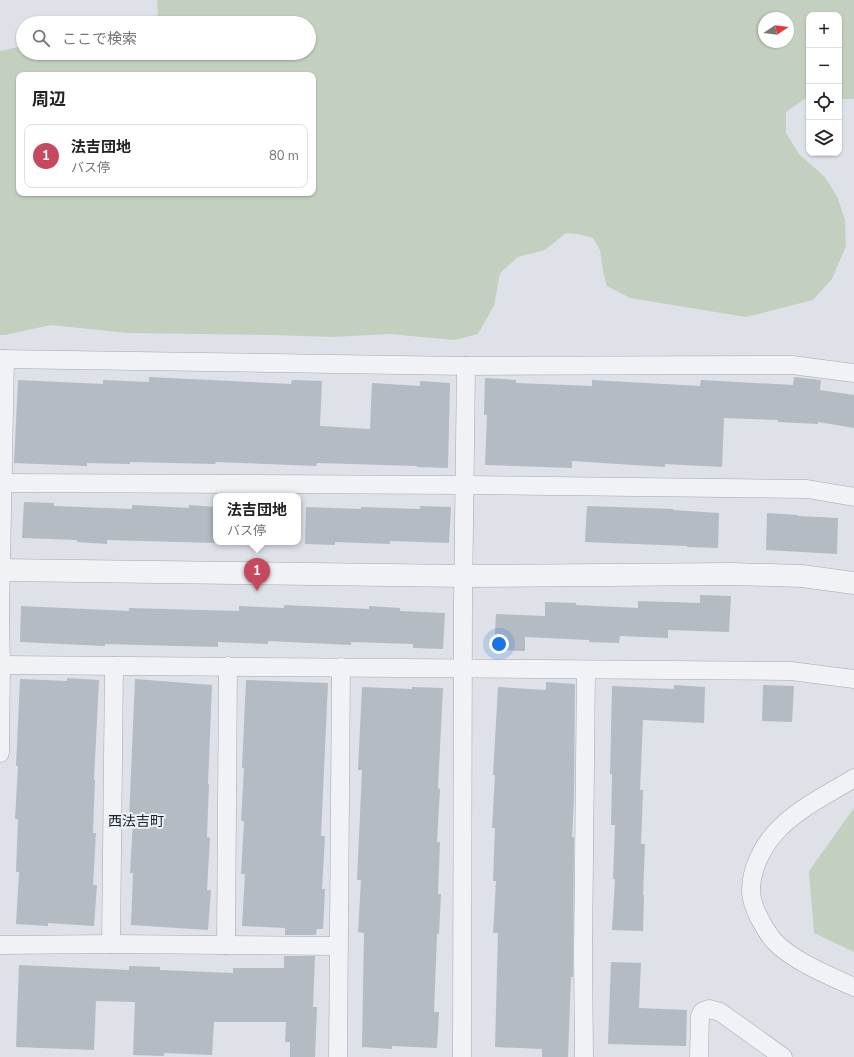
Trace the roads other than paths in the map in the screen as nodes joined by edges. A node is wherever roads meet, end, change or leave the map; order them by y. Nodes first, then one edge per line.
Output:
1 (2, 359) edge
2 (466, 366) junction
3 (854, 373) edge
4 (1, 483) edge
5 (465, 485) junction
6 (854, 497) edge
7 (0, 570) edge
8 (464, 576) junction
9 (854, 584) edge
10 (0, 614) edge
11 (1, 665) edge
12 (114, 666) junction
13 (228, 666) junction
14 (341, 667) junction
15 (463, 668) junction
16 (586, 670) junction
17 (854, 679) edge
18 (0, 753) edge
19 (854, 778) edge
20 (111, 944) junction
21 (0, 945) edge
22 (226, 945) junction
23 (338, 946) junction
24 (854, 987) edge
25 (338, 1057) edge
26 (462, 1057) edge
27 (584, 1057) edge
28 (699, 1057) edge
29 (783, 1057) edge

1 - 2 street
1 - 4 street
2 - 3 street
2 - 5 street
4 - 5 street
4 - 7 street
5 - 6 street
5 - 8 street
7 - 8 street
7 - 10 street
8 - 9 street
8 - 15 street
10 - 11 street
11 - 12 street
11 - 18 street
12 - 13 street
12 - 20 street
13 - 14 street
13 - 22 street
14 - 15 street
14 - 23 street
15 - 16 street
15 - 26 street
16 - 17 street
16 - 27 street
19 - 24 street
20 - 21 street
20 - 22 street
22 - 23 street
23 - 25 street
28 - 29 street

